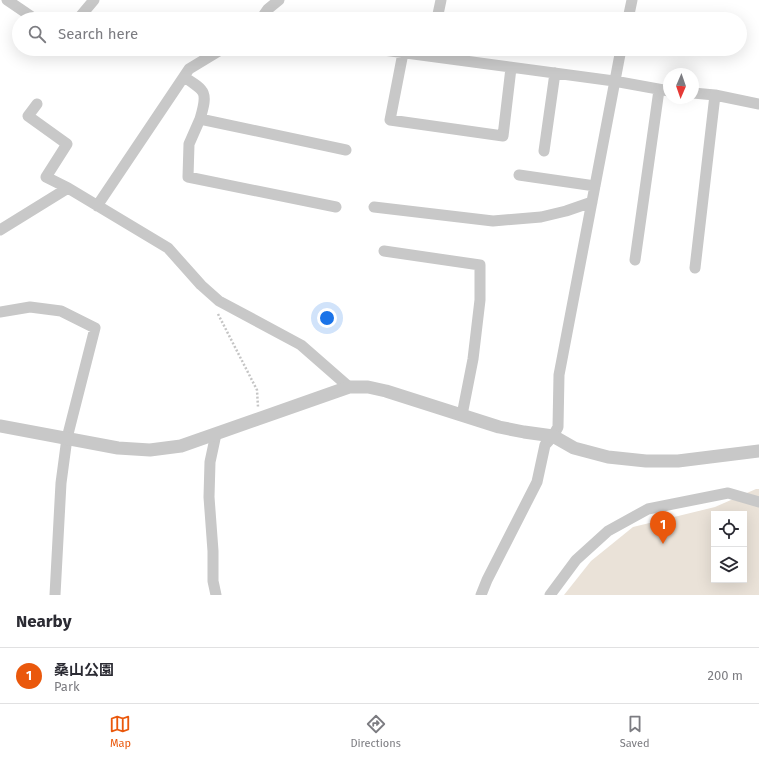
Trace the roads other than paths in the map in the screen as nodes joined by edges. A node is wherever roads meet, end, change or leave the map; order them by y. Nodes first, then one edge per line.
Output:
1 (7, 0) edge
2 (94, 0) edge
3 (279, 0) edge
4 (441, 0) edge
5 (632, 0) edge
6 (25, 12) edge
7 (84, 12) edge
8 (266, 12) edge
9 (438, 12) edge
10 (629, 12) edge
11 (210, 56) edge
12 (402, 56) edge
13 (447, 56) edge
14 (619, 56) edge
15 (511, 68) junction
16 (555, 73) junction
17 (184, 77) junction
18 (614, 81) junction
19 (663, 90) edge
20 (699, 94) edge
21 (715, 95) junction
22 (663, 96) edge
23 (36, 104) dead end
24 (759, 104) edge
25 (200, 118) junction
26 (346, 150) dead end
27 (544, 151) dead end
28 (519, 175) dead end
29 (595, 186) junction
30 (68, 188) junction
31 (592, 202) junction
32 (97, 206) junction
33 (336, 207) dead end
34 (374, 207) dead end
35 (0, 230) edge
36 (384, 251) dead end
37 (634, 260) dead end
38 (695, 268) dead end
39 (0, 312) edge
40 (349, 387) junction
41 (462, 415) junction
42 (0, 426) edge
43 (216, 434) junction
44 (553, 436) junction
45 (66, 438) junction
46 (759, 451) edge
47 (759, 502) edge
48 (55, 595) edge
49 (216, 595) edge
50 (480, 595) edge
51 (550, 595) edge

1 - 6 street
2 - 7 street
3 - 8 street
4 - 9 street
5 - 10 street
11 - 17 street
12 - 15 street
13 - 15 street
14 - 18 street
15 - 16 street
16 - 18 street
16 - 27 street
17 - 25 street
17 - 32 street
18 - 19 street
18 - 29 street
20 - 21 street
21 - 24 street
21 - 38 street
22 - 37 street
23 - 30 street
25 - 26 street
25 - 33 street
28 - 29 street
29 - 31 street
30 - 32 street
30 - 35 street
31 - 34 street
31 - 44 street
32 - 40 street
36 - 41 street
39 - 45 street
40 - 41 street
40 - 43 street
41 - 44 street
42 - 45 street
43 - 45 street
43 - 49 street
44 - 46 street
44 - 50 street
45 - 48 street
47 - 51 street

